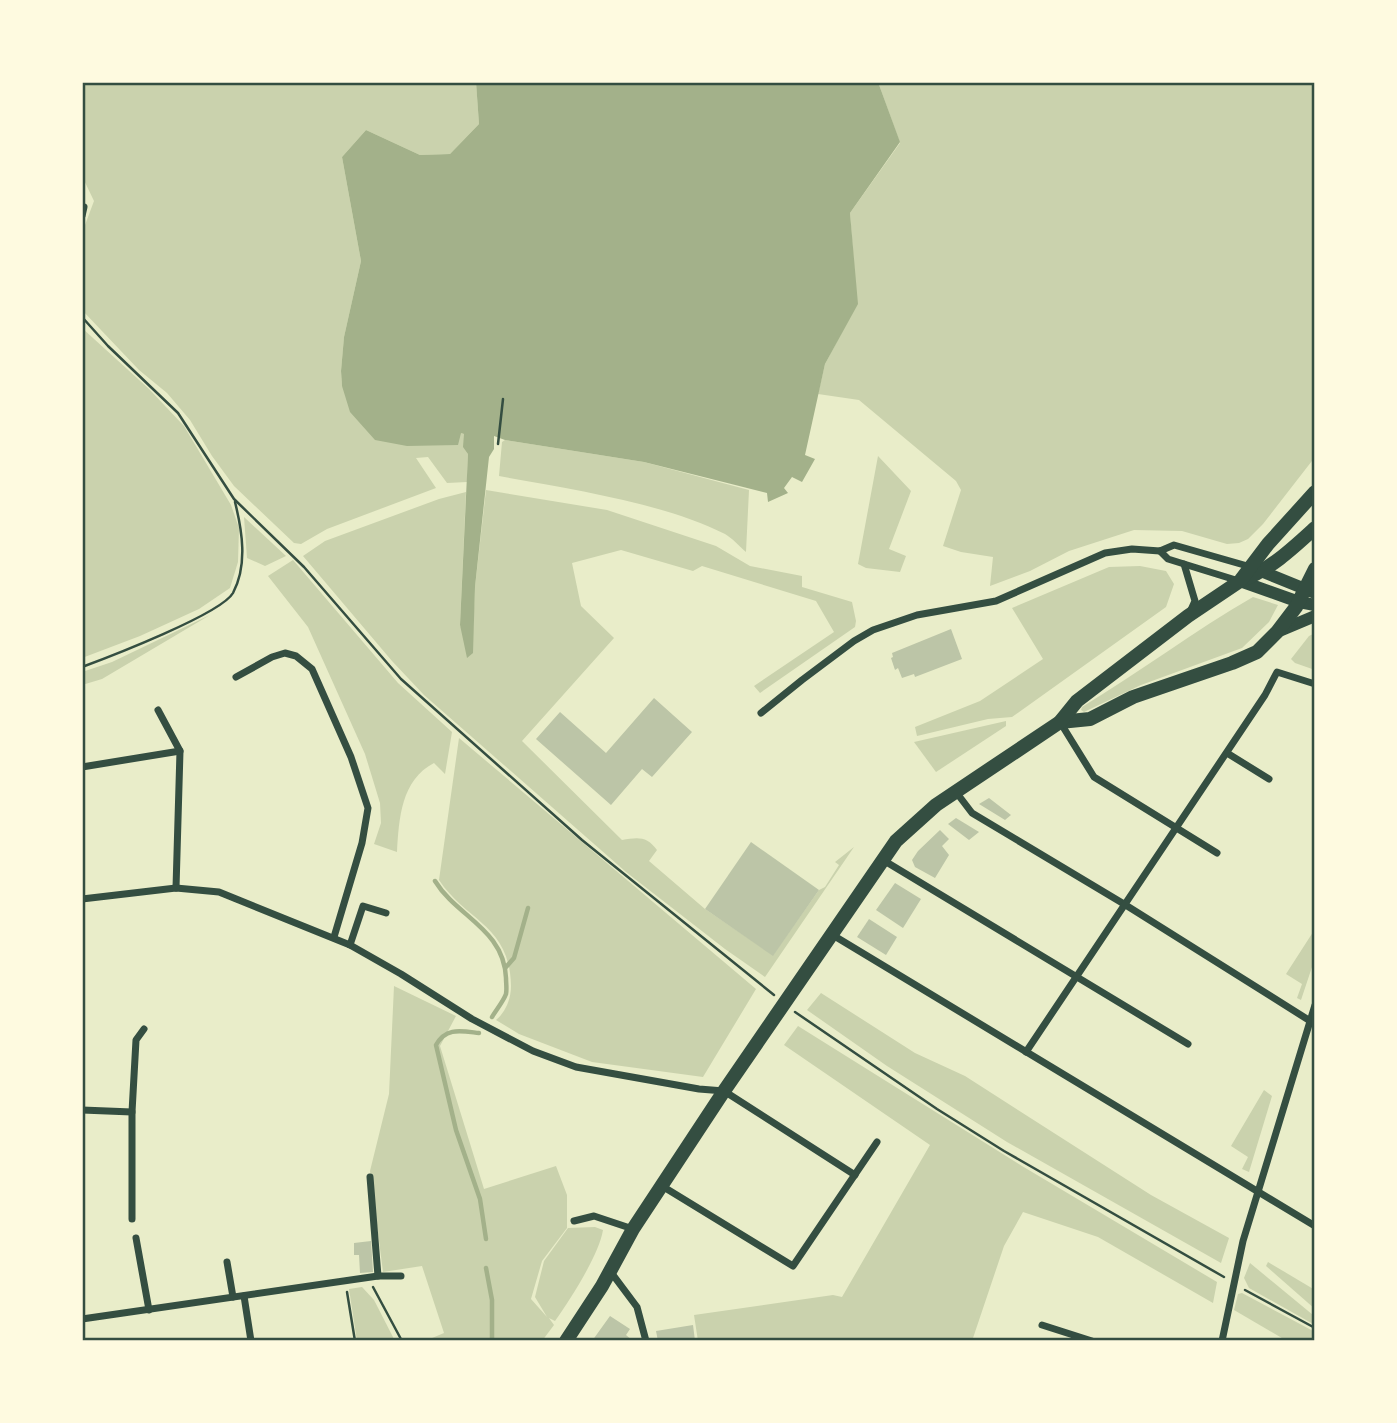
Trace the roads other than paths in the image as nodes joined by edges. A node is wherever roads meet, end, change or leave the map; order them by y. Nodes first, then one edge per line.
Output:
1 (84, 207) dead end
2 (82, 216) edge
3 (1315, 492) edge
4 (1315, 528) edge
5 (1160, 551) junction
6 (1184, 564) junction
7 (1315, 569) edge
8 (1257, 570) junction
9 (1240, 581) junction
10 (1304, 598) edge
11 (1314, 612) edge
12 (1188, 616) junction
13 (1277, 632) junction
14 (236, 677) dead end
15 (1315, 684) edge
16 (159, 709) dead end
17 (761, 713) dead end
18 (1060, 722) junction
19 (180, 751) junction
20 (1227, 753) junction
21 (82, 767) edge
22 (1269, 779) dead end
23 (956, 792) junction
24 (1175, 828) junction
25 (1217, 853) dead end
26 (882, 860) junction
27 (176, 888) junction
28 (82, 899) edge
29 (1124, 904) junction
30 (386, 914) dead end
31 (830, 934) junction
32 (334, 937) junction
33 (350, 945) junction
34 (1077, 976) junction
35 (1315, 1006) edge
36 (1312, 1023) edge
37 (144, 1029) dead end
38 (1188, 1044) dead end
39 (1026, 1052) junction
40 (724, 1091) junction
41 (82, 1110) edge
42 (132, 1112) junction
43 (877, 1142) dead end
44 (855, 1175) junction
45 (370, 1177) dead end
46 (662, 1186) junction
47 (1258, 1192) junction
48 (132, 1219) dead end
49 (574, 1221) dead end
50 (1315, 1226) edge
51 (633, 1229) junction
52 (136, 1238) dead end
53 (227, 1262) dead end
54 (610, 1272) junction
55 (378, 1276) junction
56 (401, 1276) dead end
57 (244, 1296) junction
58 (233, 1297) junction
59 (149, 1310) junction
60 (82, 1319) edge
61 (1042, 1325) dead end
62 (251, 1341) edge
63 (566, 1341) edge
64 (646, 1341) edge
65 (1092, 1341) edge
66 (1222, 1341) edge

1 - 2 street
3 - 8 highway
4 - 8 highway
5 - 6 street
5 - 8 street
5 - 17 street
6 - 9 street
6 - 12 street
7 - 10 highway
8 - 9 highway
8 - 10 main road
9 - 10 main road
9 - 12 highway
10 - 11 main road
10 - 13 highway
11 - 13 main road
12 - 18 highway
13 - 18 highway
14 - 32 street
15 - 20 street
16 - 19 street
18 - 23 highway
18 - 24 street
19 - 21 street
19 - 27 street
20 - 22 street
20 - 24 street
23 - 26 highway
23 - 29 street
24 - 25 street
24 - 29 street
26 - 31 highway
26 - 34 street
27 - 28 street
27 - 32 street
29 - 34 street
29 - 36 street
30 - 33 street
31 - 39 street
31 - 40 highway
32 - 33 street
33 - 40 street
34 - 38 street
34 - 39 street
35 - 36 street
36 - 47 street
37 - 42 street
39 - 47 street
40 - 44 street
40 - 46 highway
41 - 42 street
42 - 48 street
43 - 44 street
44 - 46 street
45 - 55 street
46 - 51 highway
47 - 50 street
47 - 66 street
49 - 51 street
51 - 54 highway
52 - 59 street
53 - 58 street
54 - 63 highway
54 - 64 street
55 - 56 street
55 - 57 street
57 - 58 street
57 - 62 street
58 - 59 street
59 - 60 street
61 - 65 street

